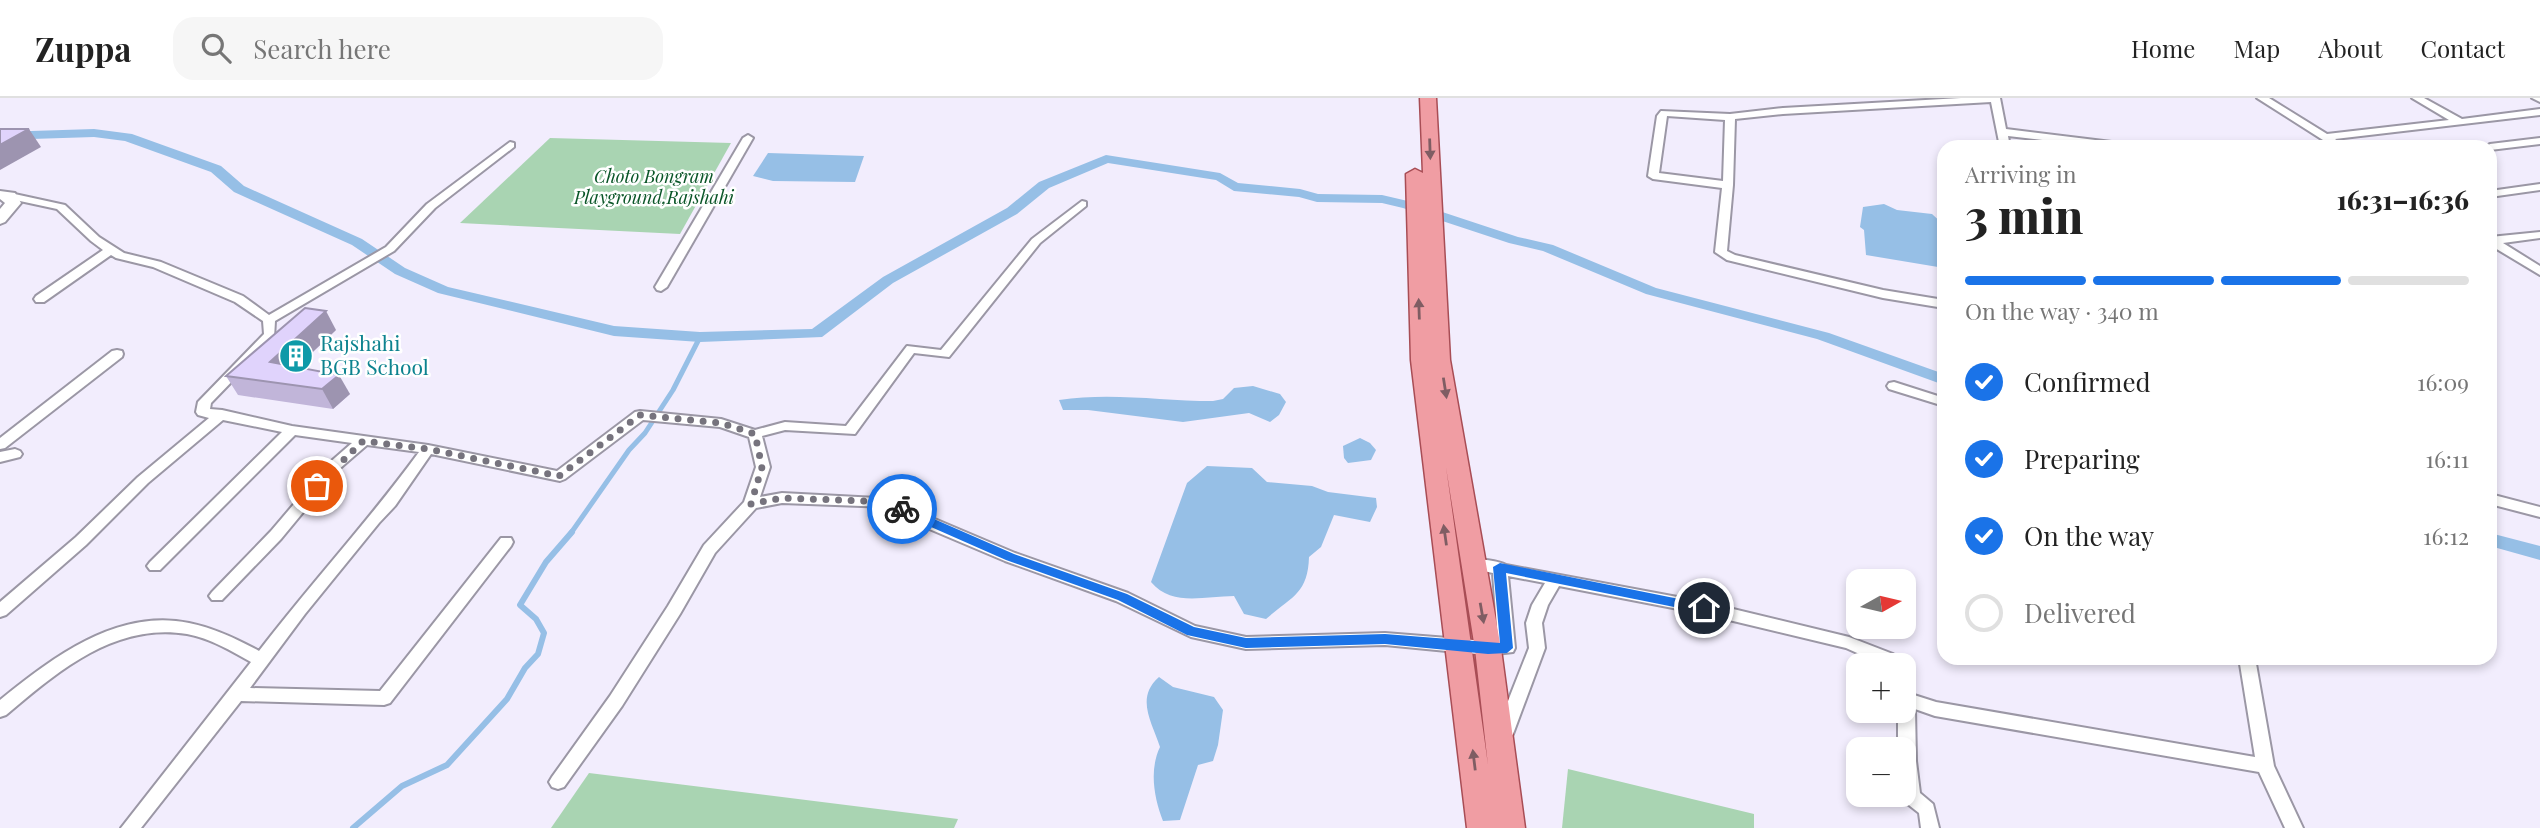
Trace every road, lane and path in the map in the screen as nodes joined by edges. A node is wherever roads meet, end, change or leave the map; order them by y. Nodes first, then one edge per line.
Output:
1 (1413, 98) edge
2 (1428, 98) edge
3 (2262, 98) edge
4 (2417, 98) edge
5 (1995, 99) edge
6 (2540, 112) edge
7 (1730, 117) junction
8 (2460, 122) junction
9 (2002, 132) junction
10 (2326, 137) junction
11 (748, 138) dead end
12 (2004, 140) edge
13 (2069, 140) edge
14 (2330, 140) edge
15 (2540, 141) edge
16 (510, 145) dead end
17 (2497, 146) edge
18 (1728, 185) junction
19 (2540, 187) edge
20 (2497, 193) edge
21 (5, 195) edge
22 (1083, 204) dead end
23 (1424, 210) junction
24 (0, 219) edge
25 (2540, 235) edge
26 (2497, 240) edge
27 (2497, 245) edge
28 (111, 250) junction
29 (2540, 271) edge
30 (661, 287) dead end
31 (40, 299) dead end
32 (1937, 303) edge
33 (269, 320) junction
34 (117, 354) dead end
35 (1894, 386) dead end
36 (1937, 400) edge
37 (222, 414) junction
38 (292, 430) junction
39 (755, 434) junction
40 (363, 441) junction
41 (0, 445) edge
42 (428, 449) junction
43 (15, 454) dead end
44 (0, 457) edge
45 (2497, 501) edge
46 (751, 504) junction
47 (2540, 512) edge
48 (506, 542) dead end
49 (1474, 564) junction
50 (155, 566) dead end
51 (1500, 567) junction
52 (1555, 579) junction
53 (217, 596) dead end
54 (0, 611) edge
55 (1461, 647) junction
56 (1488, 649) junction
57 (1874, 653) edge
58 (262, 660) junction
59 (2248, 665) edge
60 (236, 694) junction
61 (1916, 699) edge
62 (0, 710) edge
63 (1906, 723) edge
64 (1500, 747) junction
65 (2265, 766) junction
66 (558, 782) dead end
67 (130, 828) edge
68 (1482, 828) edge
69 (1510, 828) edge
70 (1930, 828) edge
71 (2294, 828) edge

1 - 23 main road
2 -> 23 main road
3 - 10 street
4 - 8 street
5 - 7 street
5 - 9 street
6 - 8 street
7 - 18 street
7 - 18 street
8 - 10 street
9 - 12 street
9 - 13 street
10 - 14 street
11 - 30 street
15 - 17 street
16 - 33 street
18 - 32 street
19 - 20 street
21 - 24 street
21 - 28 street
22 - 39 street
23 -> 49 main road
55 -> 23 main road
25 - 26 street
27 - 29 street
28 - 31 street
28 - 33 street
33 - 37 street
34 - 41 street
35 - 36 street
37 - 38 street
37 - 54 street
38 - 40 street
38 - 50 street
39 - 42 street
39 - 46 street
40 - 42 street
40 - 53 street
42 - 58 street
43 - 44 street
45 - 47 street
46 - 55 street
46 - 66 street
48 - 60 street
49 - 51 street
49 -> 56 main road
51 - 52 street
51 - 56 street
52 - 57 street
52 - 64 street
55 - 56 street
68 -> 55 main road
56 - 64 main road
58 - 60 street
58 - 62 street
59 - 65 street
60 - 67 street
61 - 65 street
63 - 70 street
64 - 69 main road
65 - 71 street

